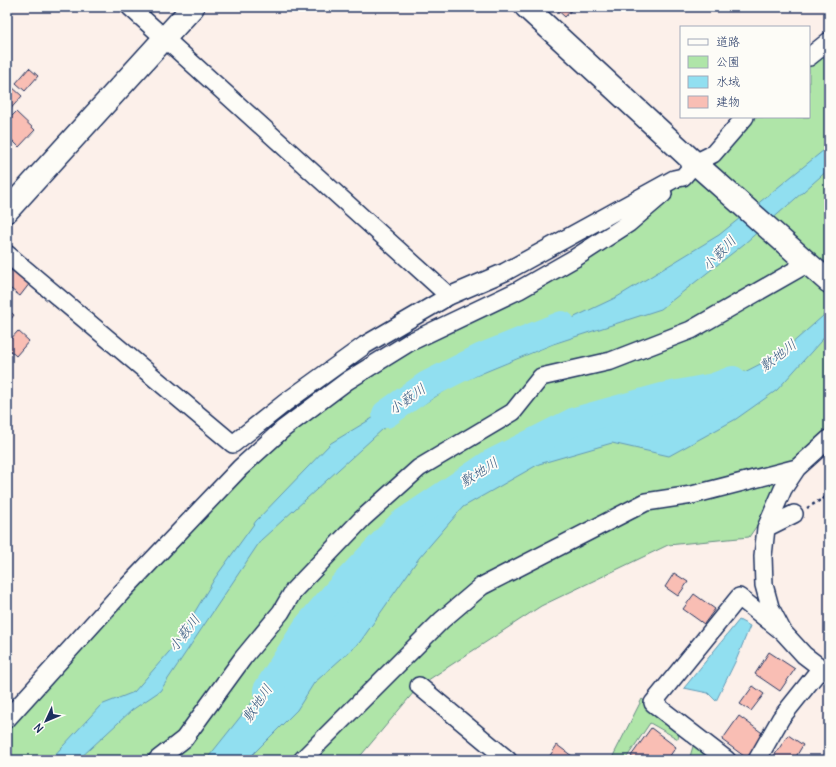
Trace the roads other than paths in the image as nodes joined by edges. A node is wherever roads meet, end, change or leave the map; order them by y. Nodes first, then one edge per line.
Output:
1 (130, 7) edge
2 (192, 7) edge
3 (526, 7) edge
4 (164, 38) junction
5 (829, 41) edge
6 (810, 56) edge
7 (744, 118) edge
8 (689, 170) junction
9 (7, 210) edge
10 (7, 254) edge
11 (813, 268) edge
12 (450, 296) junction
13 (829, 439) edge
14 (797, 468) junction
15 (794, 514) road end
16 (766, 528) junction
17 (783, 632) junction
18 (825, 671) edge
19 (419, 686) dead end
20 (7, 719) edge
21 (157, 760) edge
22 (302, 760) edge
23 (508, 760) edge
24 (727, 760) edge
25 (758, 760) edge

1 - 4 street
2 - 4 street
3 - 8 street
4 - 9 street
4 - 12 street
5 - 6 street
7 - 8 street
8 - 11 street
8 - 12 street
8 - 20 street
10 - 12 street
11 - 21 street
13 - 14 street
14 - 16 street
14 - 22 street
15 - 16 street
16 - 17 street
17 - 18 street
17 - 24 street
18 - 25 street
19 - 23 street

